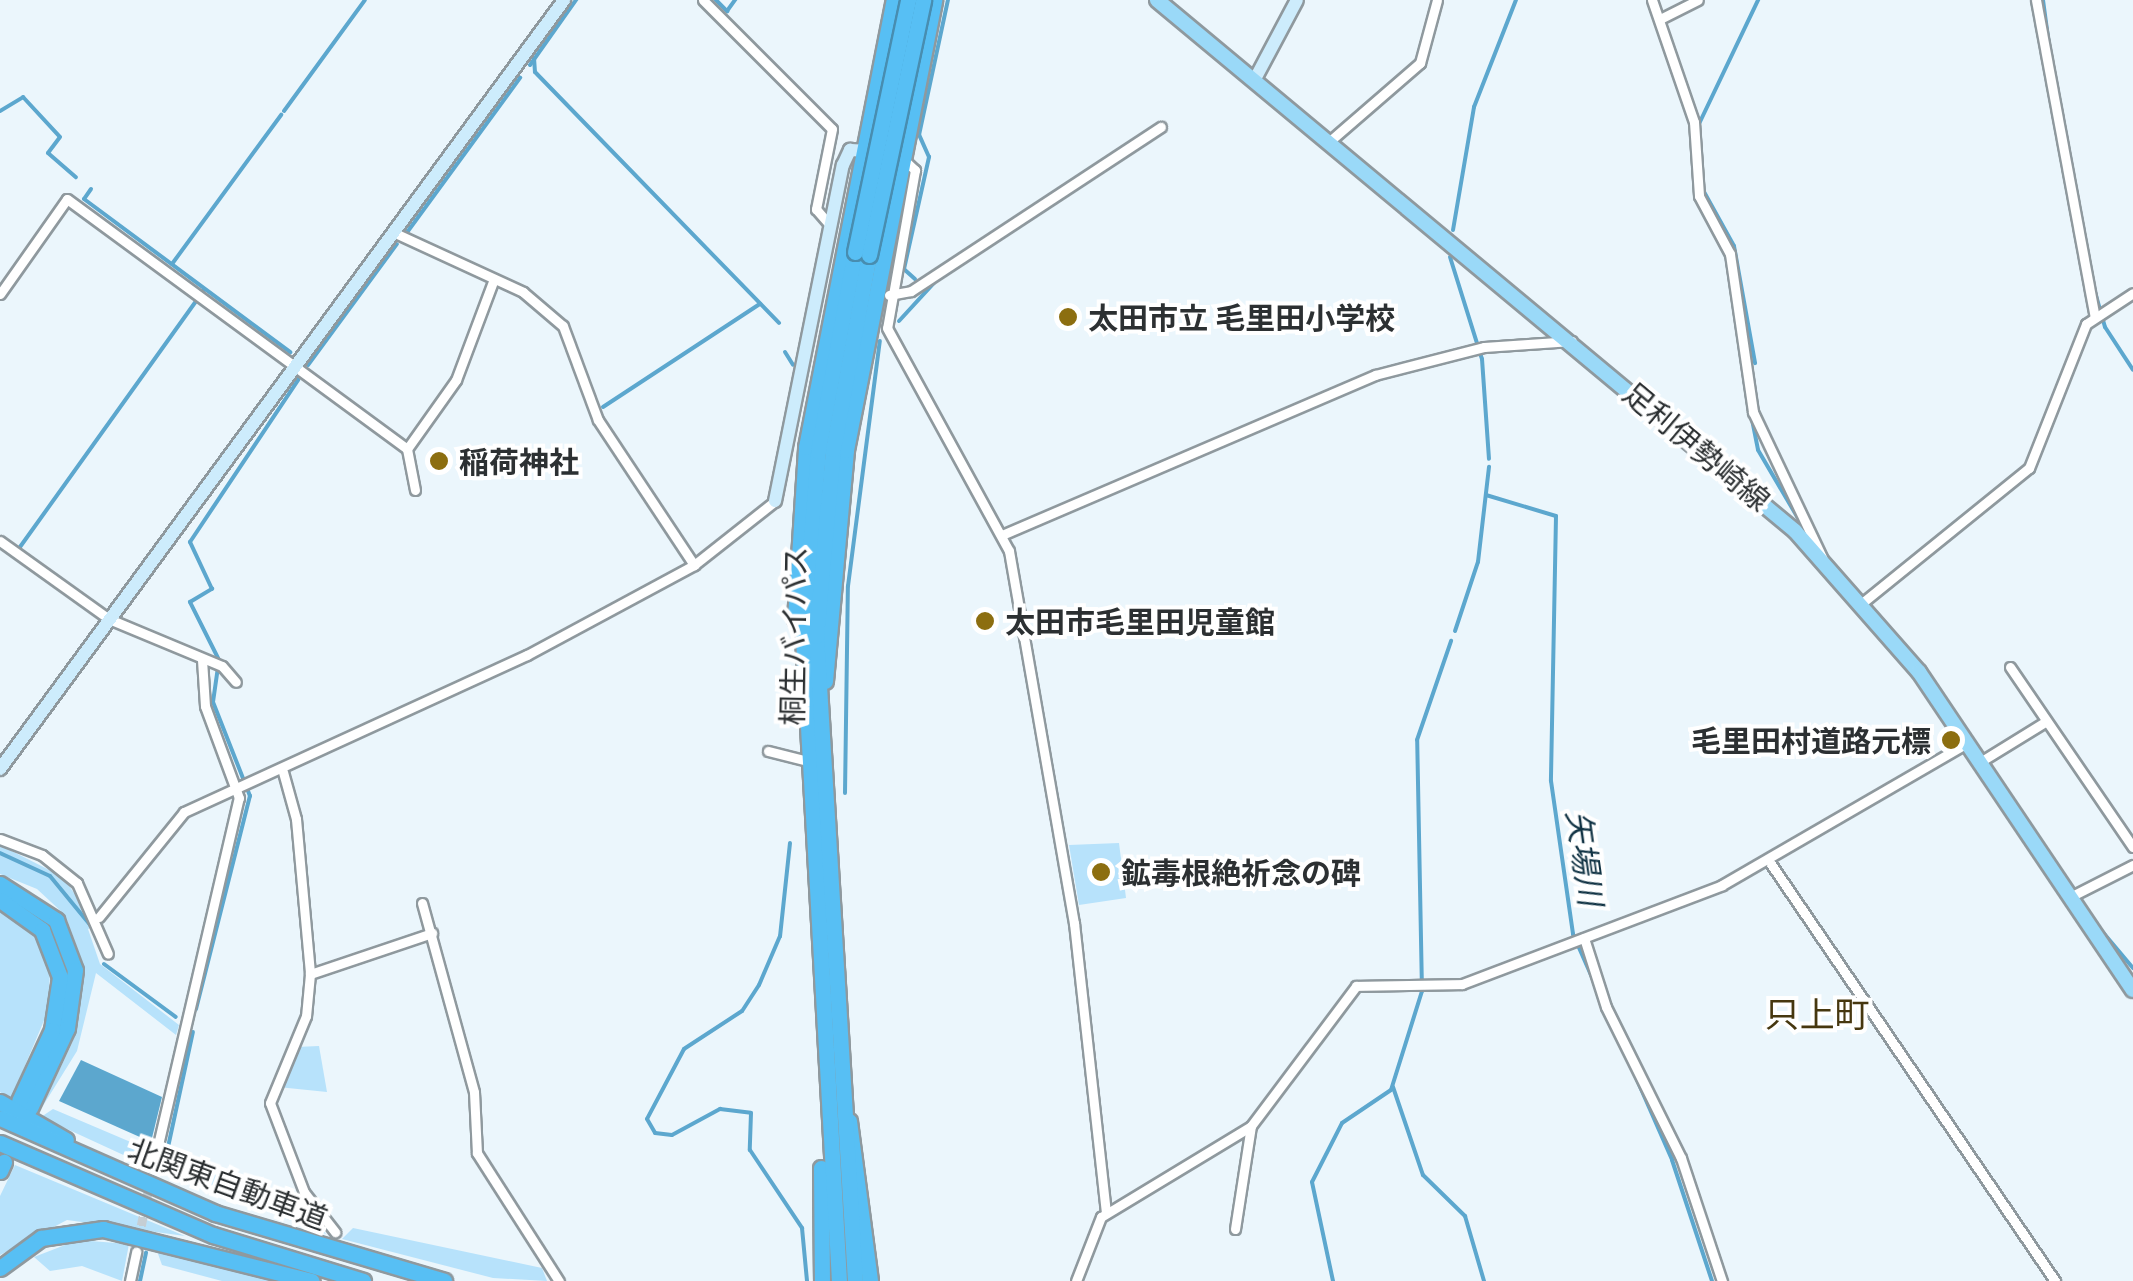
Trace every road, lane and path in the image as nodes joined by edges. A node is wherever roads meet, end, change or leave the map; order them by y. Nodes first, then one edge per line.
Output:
1 (564, 0) edge
2 (703, 0) edge
3 (894, 0) edge
4 (908, 0) edge
5 (923, 0) edge
6 (934, 0) edge
7 (1157, 0) edge
8 (1297, 0) edge
9 (1437, 0) edge
10 (1652, 0) edge
11 (1698, 0) edge
12 (2036, 0) edge
13 (1662, 18) junction
14 (1256, 79) junction
15 (1161, 126) dead end
16 (1331, 140) junction
17 (863, 149) junction
18 (902, 158) junction
19 (830, 225) junction
20 (395, 233) junction
21 (862, 254) junction
22 (494, 279) junction
23 (2133, 293) edge
24 (0, 294) edge
25 (889, 295) junction
26 (2095, 317) junction
27 (1572, 340) junction
28 (297, 366) junction
29 (406, 448) junction
30 (415, 490) dead end
31 (776, 501) joint
32 (1004, 534) junction
33 (0, 541) edge
34 (1823, 560) junction
35 (694, 565) junction
36 (1862, 603) junction
37 (110, 618) junction
38 (206, 660) junction
39 (2010, 668) dead end
40 (236, 682) dead end
41 (802, 713) junction
42 (2045, 722) junction
43 (818, 738) junction
44 (1967, 743) junction
45 (768, 751) dead end
46 (803, 760) junction
47 (1980, 762) junction
48 (0, 769) edge
49 (283, 772) junction
50 (244, 787) junction
51 (0, 840) edge
52 (2133, 847) edge
53 (1771, 864) junction
54 (2133, 865) edge
55 (0, 884) edge
56 (2070, 897) junction
57 (0, 900) edge
58 (422, 903) dead end
59 (98, 917) junction
60 (432, 933) junction
61 (1584, 938) junction
62 (108, 954) dead end
63 (310, 974) junction
64 (2133, 990) edge
65 (833, 1096) junction
66 (0, 1102) edge
67 (0, 1118) edge
68 (1252, 1126) junction
69 (0, 1143) edge
70 (154, 1162) tunnel mouth
71 (1106, 1212) junction
72 (215, 1213) junction
73 (1235, 1229) dead end
74 (335, 1232) dead end
75 (136, 1252) tunnel mouth
76 (0, 1268) edge
77 (130, 1281) edge
78 (312, 1281) edge
79 (363, 1281) edge
80 (444, 1281) edge
81 (559, 1281) edge
82 (822, 1281) edge
83 (839, 1281) edge
84 (856, 1281) edge
85 (870, 1281) edge
86 (1076, 1281) edge
87 (1722, 1281) edge
88 (2054, 1281) edge

1 - 20 street
2 - 19 street
3 - 17 highway
4 - 21 highway, 桐生バイパス, bridge
5 - 21 highway, 桐生バイパス, bridge
6 - 18 highway
7 - 14 main road, 足利伊勢崎線
8 - 14 street
9 - 16 street
10 - 13 street
11 - 13 street
12 - 26 street
13 - 34 street
14 - 16 main road, 足利伊勢崎線
15 - 25 street
16 - 27 main road, 足利伊勢崎線
17 - 18 street
17 - 19 street
17 - 41 highway
18 - 25 street
18 - 43 highway
19 - 31 street
20 - 22 street
20 - 28 street
21 - 41 highway, 桐生バイパス
21 - 43 highway, 桐生バイパス
22 - 29 street
22 - 35 street
23 - 26 street
24 - 28 street
25 - 32 street
26 - 36 street
27 - 32 street
27 - 34 main road, 足利伊勢崎線
28 - 29 street
28 - 37 street
29 - 30 street
31 - 35 street
32 - 71 street
33 - 37 street
34 - 36 main road, 足利伊勢崎線
35 - 49 street
36 - 44 main road, 足利伊勢崎線
37 - 38 street
37 - 48 street
38 - 40 street
38 - 50 street
39 - 42 street
41 - 46 highway, 桐生バイパス
42 - 47 street
42 - 52 street
43 - 65 highway, 桐生バイパス
44 - 47 main road, 足利伊勢崎線
44 - 53 street
45 - 46 street
46 - 65 highway, 桐生バイパス
47 - 56 main road, 足利伊勢崎線
49 - 50 street
49 - 63 street
50 - 59 street
50 - 70 street
51 - 59 street
53 - 61 street
53 - 88 street
54 - 56 street
55 - 57 highway
56 - 64 main road, 足利伊勢崎線
58 - 60 street
59 - 62 street
60 - 63 street
60 - 81 street
61 - 68 street
61 - 87 street
63 - 74 street
65 - 82 highway
65 - 83 highway, 桐生バイパス
65 - 84 highway, 桐生バイパス
65 - 85 highway
66 - 72 highway
67 - 72 highway, 北関東自動車道
68 - 71 street
68 - 73 street
69 - 79 highway, 北関東自動車道
71 - 86 street
72 - 80 highway, 北関東自動車道
75 - 77 street
76 - 78 highway

